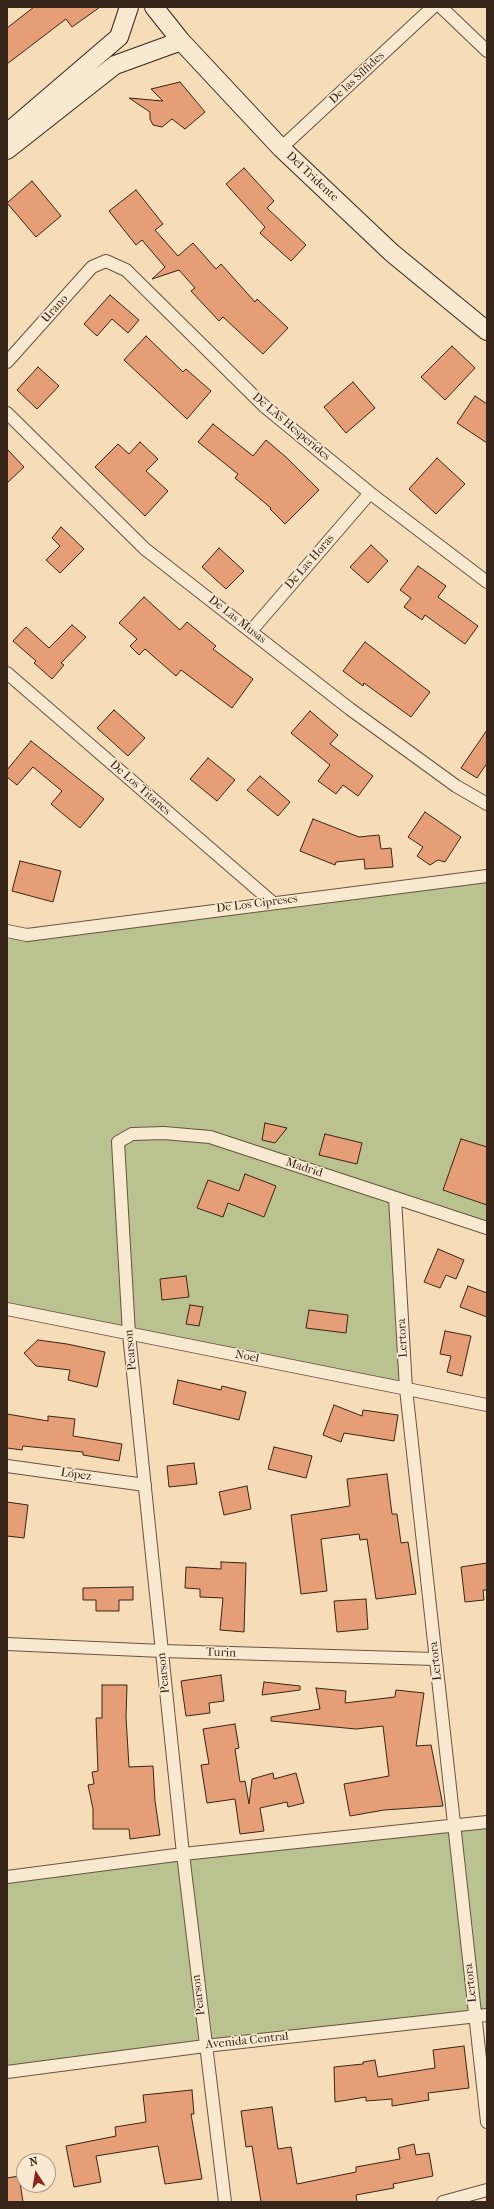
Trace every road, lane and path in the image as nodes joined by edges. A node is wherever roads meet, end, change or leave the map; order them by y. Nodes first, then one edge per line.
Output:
1 (129, 7) edge
2 (154, 7) edge
3 (433, 7) edge
4 (441, 7) edge
5 (181, 41) junction
6 (487, 51) edge
7 (7, 133) edge
8 (281, 148) junction
9 (7, 150) edge
10 (106, 261) joint
11 (487, 331) edge
12 (7, 362) edge
13 (7, 413) edge
14 (370, 493) junction
15 (487, 582) edge
16 (251, 631) junction
17 (7, 673) edge
18 (487, 804) edge
19 (487, 876) edge
20 (272, 902) junction
21 (7, 931) edge
22 (118, 1142) joint
23 (395, 1198) junction
24 (487, 1228) edge
25 (7, 1309) edge
26 (129, 1334) junction
27 (406, 1389) junction
28 (487, 1405) edge
29 (7, 1466) edge
30 (145, 1485) junction
31 (7, 1644) edge
32 (162, 1652) junction
33 (435, 1659) junction
34 (487, 1822) edge
35 (454, 1825) junction
36 (183, 1854) junction
37 (7, 1877) edge
38 (487, 2016) edge
39 (474, 2017) junction
40 (206, 2046) junction
41 (7, 2072) edge
42 (487, 2122) edge
43 (487, 2190) edge
44 (225, 2202) edge
45 (443, 2202) edge

1 - 7 main road
2 - 5 main road, Del Tridente
3 - 8 street, De las Sílfides
4 - 6 street
5 - 8 main road, Del Tridente
5 - 9 main road
8 - 11 main road, Del Tridente
10 - 12 street, Urano
10 - 14 street, De LAs Hesperides
13 - 16 street, De Las Musas
14 - 15 street, De LAs Hesperides
14 - 16 street, De Las Horas
16 - 18 street, De Las Musas
17 - 20 street, De Los Titanes
19 - 20 street, De Los Cipreses
20 - 21 street, De Los Cipreses
22 - 23 street, Madrid
22 - 26 street, Pearson
23 - 24 street, Madrid
23 - 27 street, Lertora
25 - 26 street, Noel
26 - 27 street, Noel
26 - 30 street, Pearson
27 - 28 street, Noel
27 - 33 street, Lertora
29 - 30 street, López
30 - 32 street, Pearson
31 - 32 street, Turin
32 - 33 street, Turin
32 - 36 street, Pearson
33 - 35 street, Lertora
34 - 35 street
35 - 36 street
35 - 39 street, Lertora
36 - 37 street
36 - 40 street, Pearson
38 - 39 street, Avenida Central
39 - 40 street, Avenida Central
39 - 42 street, Lertora
40 - 41 street, Avenida Central
40 - 44 street, Pearson
43 - 45 street

